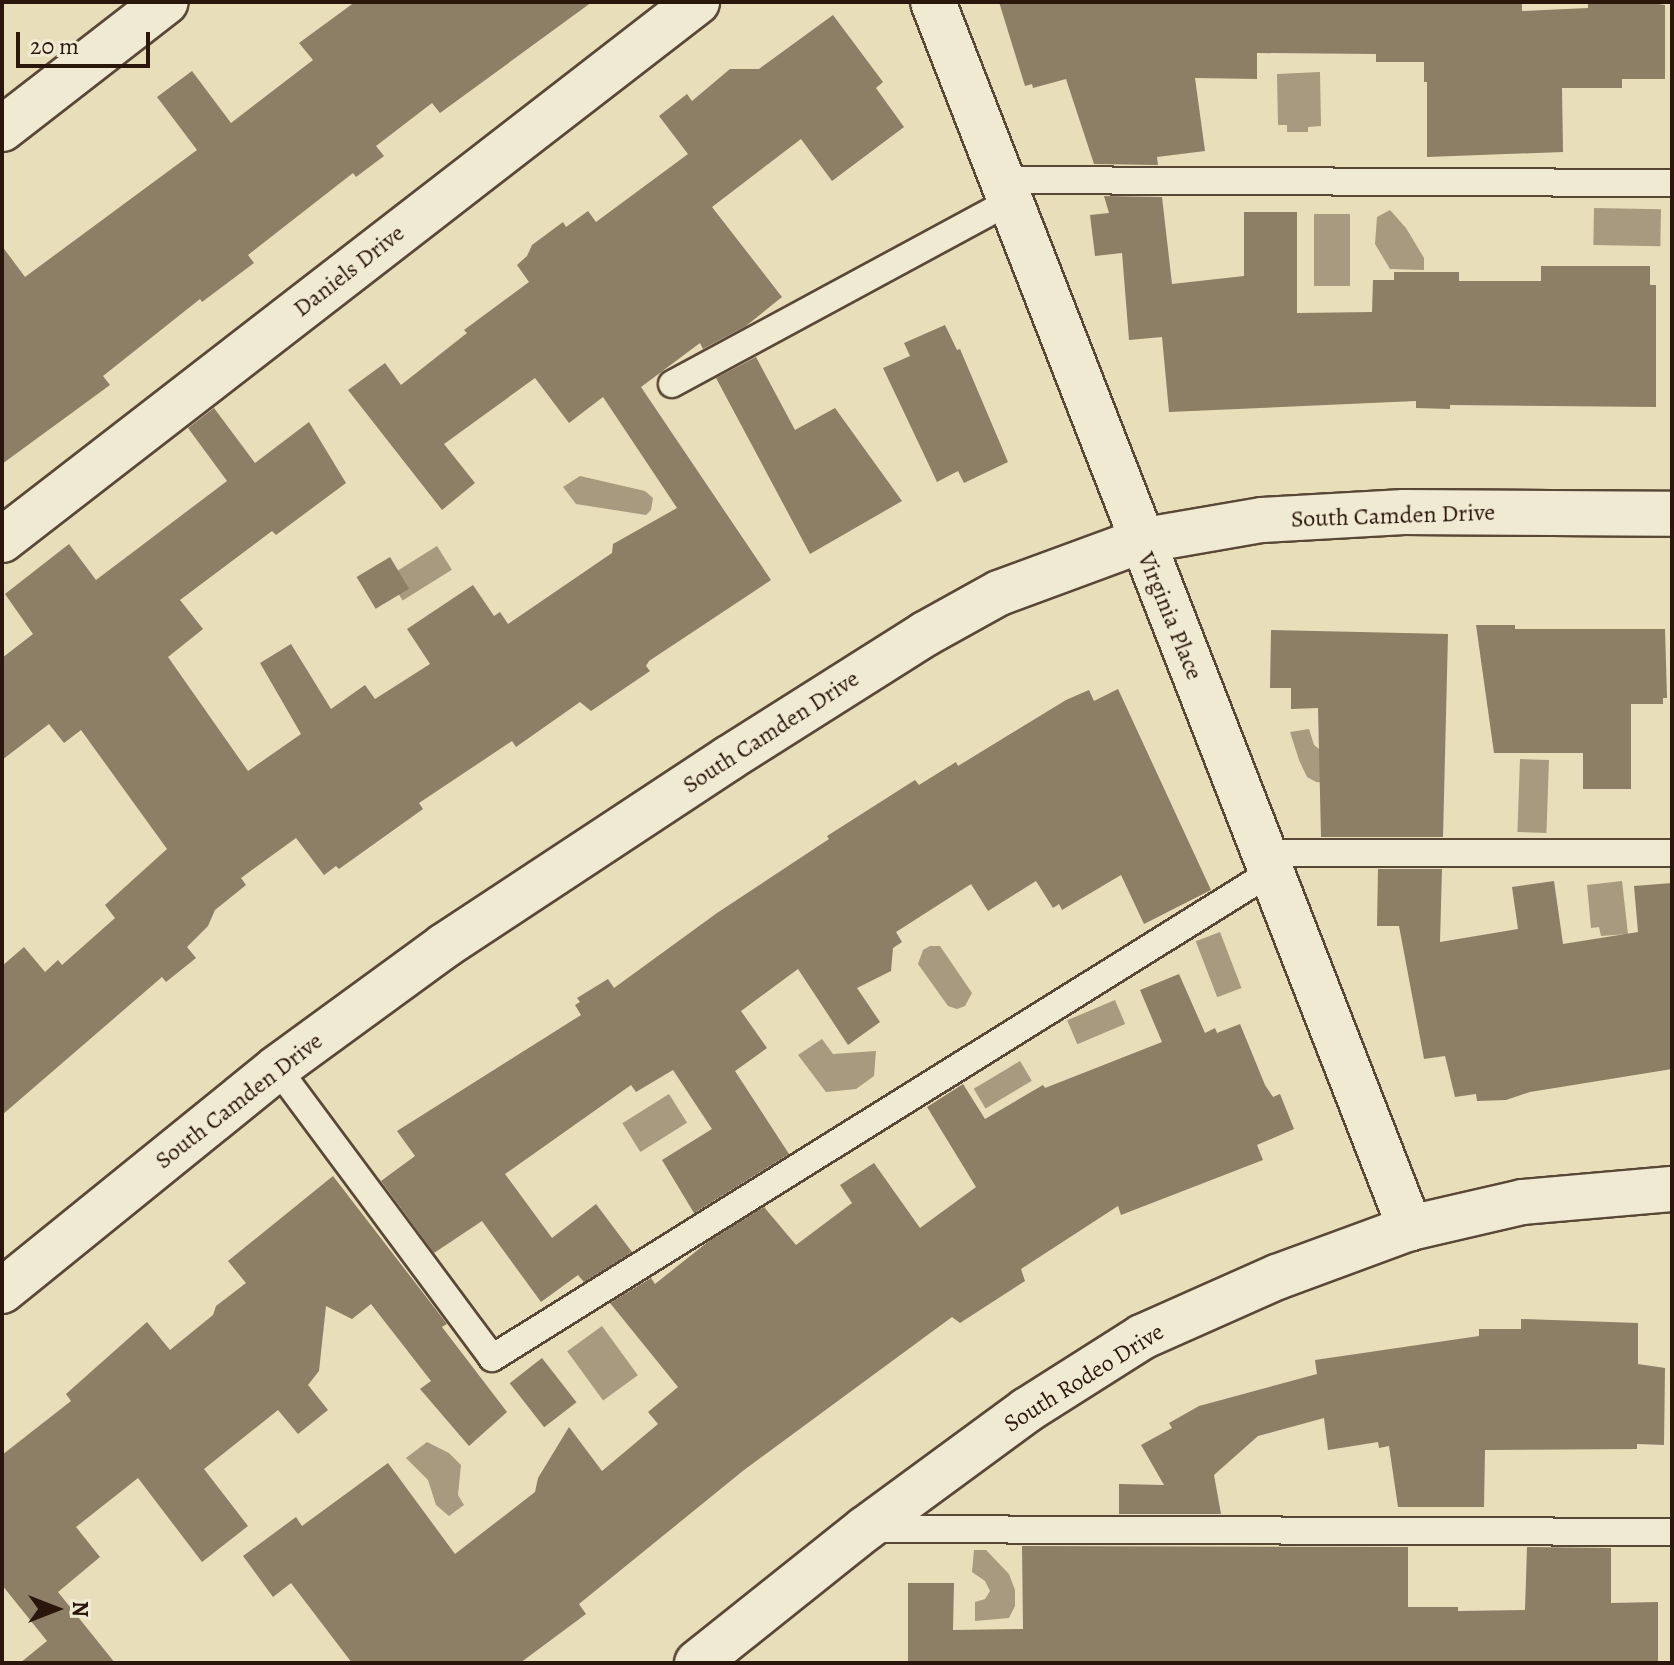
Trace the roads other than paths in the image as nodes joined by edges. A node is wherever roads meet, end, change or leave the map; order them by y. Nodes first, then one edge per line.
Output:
1 (166, 2) edge
2 (697, 2) edge
3 (933, 2) edge
4 (2, 129) edge
5 (1672, 183) edge
6 (1005, 191) junction
7 (672, 384) dead end
8 (1672, 514) edge
9 (2, 540) edge
10 (1140, 541) junction
11 (1672, 853) edge
12 (1267, 862) junction
13 (277, 1068) junction
14 (1672, 1189) edge
15 (1410, 1228) junction
16 (2, 1291) edge
17 (865, 1529) junction
18 (1672, 1532) edge
19 (697, 1663) edge

1 - 4 street
2 - 9 street, Daniels Drive
3 - 6 street, Virginia Place
5 - 6 lane
6 - 7 lane
6 - 10 street, Virginia Place
8 - 10 street, South Camden Drive
10 - 12 street, Virginia Place
10 - 13 street, South Camden Drive
11 - 12 lane
12 - 13 lane
12 - 15 street, Virginia Place
13 - 16 street, South Camden Drive
14 - 15 street, South Rodeo Drive
15 - 17 street, South Rodeo Drive
17 - 18 lane
17 - 19 street, South Rodeo Drive

